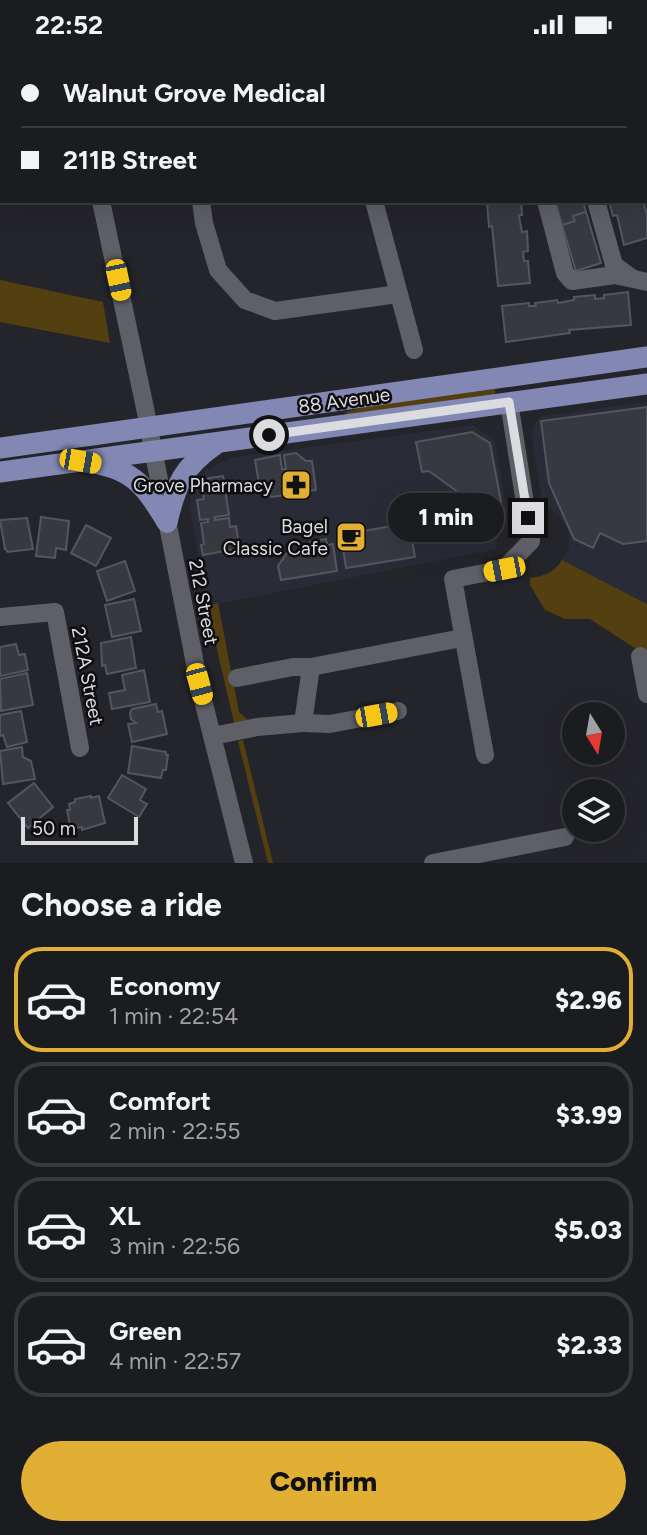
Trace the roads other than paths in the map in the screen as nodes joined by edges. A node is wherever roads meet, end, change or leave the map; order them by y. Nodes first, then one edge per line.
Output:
1 (101, 203) edge
2 (201, 203) edge
3 (375, 203) edge
4 (547, 203) edge
5 (597, 203) edge
6 (639, 280) edge
7 (398, 294) junction
8 (414, 350) dead end
9 (647, 357) edge
10 (647, 384) edge
11 (509, 402) junction
12 (149, 429) junction
13 (218, 442) junction
14 (0, 448) edge
15 (153, 451) junction
16 (80, 461) junction
17 (0, 472) edge
18 (167, 522) junction
19 (0, 617) edge
20 (462, 638) junction
21 (639, 656) dead end
22 (311, 667) junction
23 (237, 678) dead end
24 (647, 694) edge
25 (398, 711) dead end
26 (303, 723) junction
27 (213, 736) junction
28 (80, 748) dead end
29 (485, 755) dead end
30 (562, 838) edge
31 (244, 863) edge
32 (433, 863) edge

1 - 12 street, 212 Street
2 - 7 street
3 - 7 street
4 - 6 street
5 - 6 street
7 - 8 street
9 - 12 main road, 88 Avenue
10 - 11 main road, 88 Avenue
11 - 13 main road, 88 Avenue
11 - 20 street
12 - 14 main road, 88 Avenue
12 - 15 street, 212 Street
13 - 15 main road, 88 Avenue
13 - 18 main road
15 - 16 main road, 88 Avenue
15 - 18 street, 212 Street
16 - 17 main road, 88 Avenue
16 - 18 main road
18 - 27 street, 212 Street
19 - 28 street, 212A Street
20 - 22 street
20 - 29 street
21 - 24 street
22 - 23 street
22 - 26 street
25 - 26 street
26 - 27 street
27 - 31 street, 212 Street
30 - 32 street

